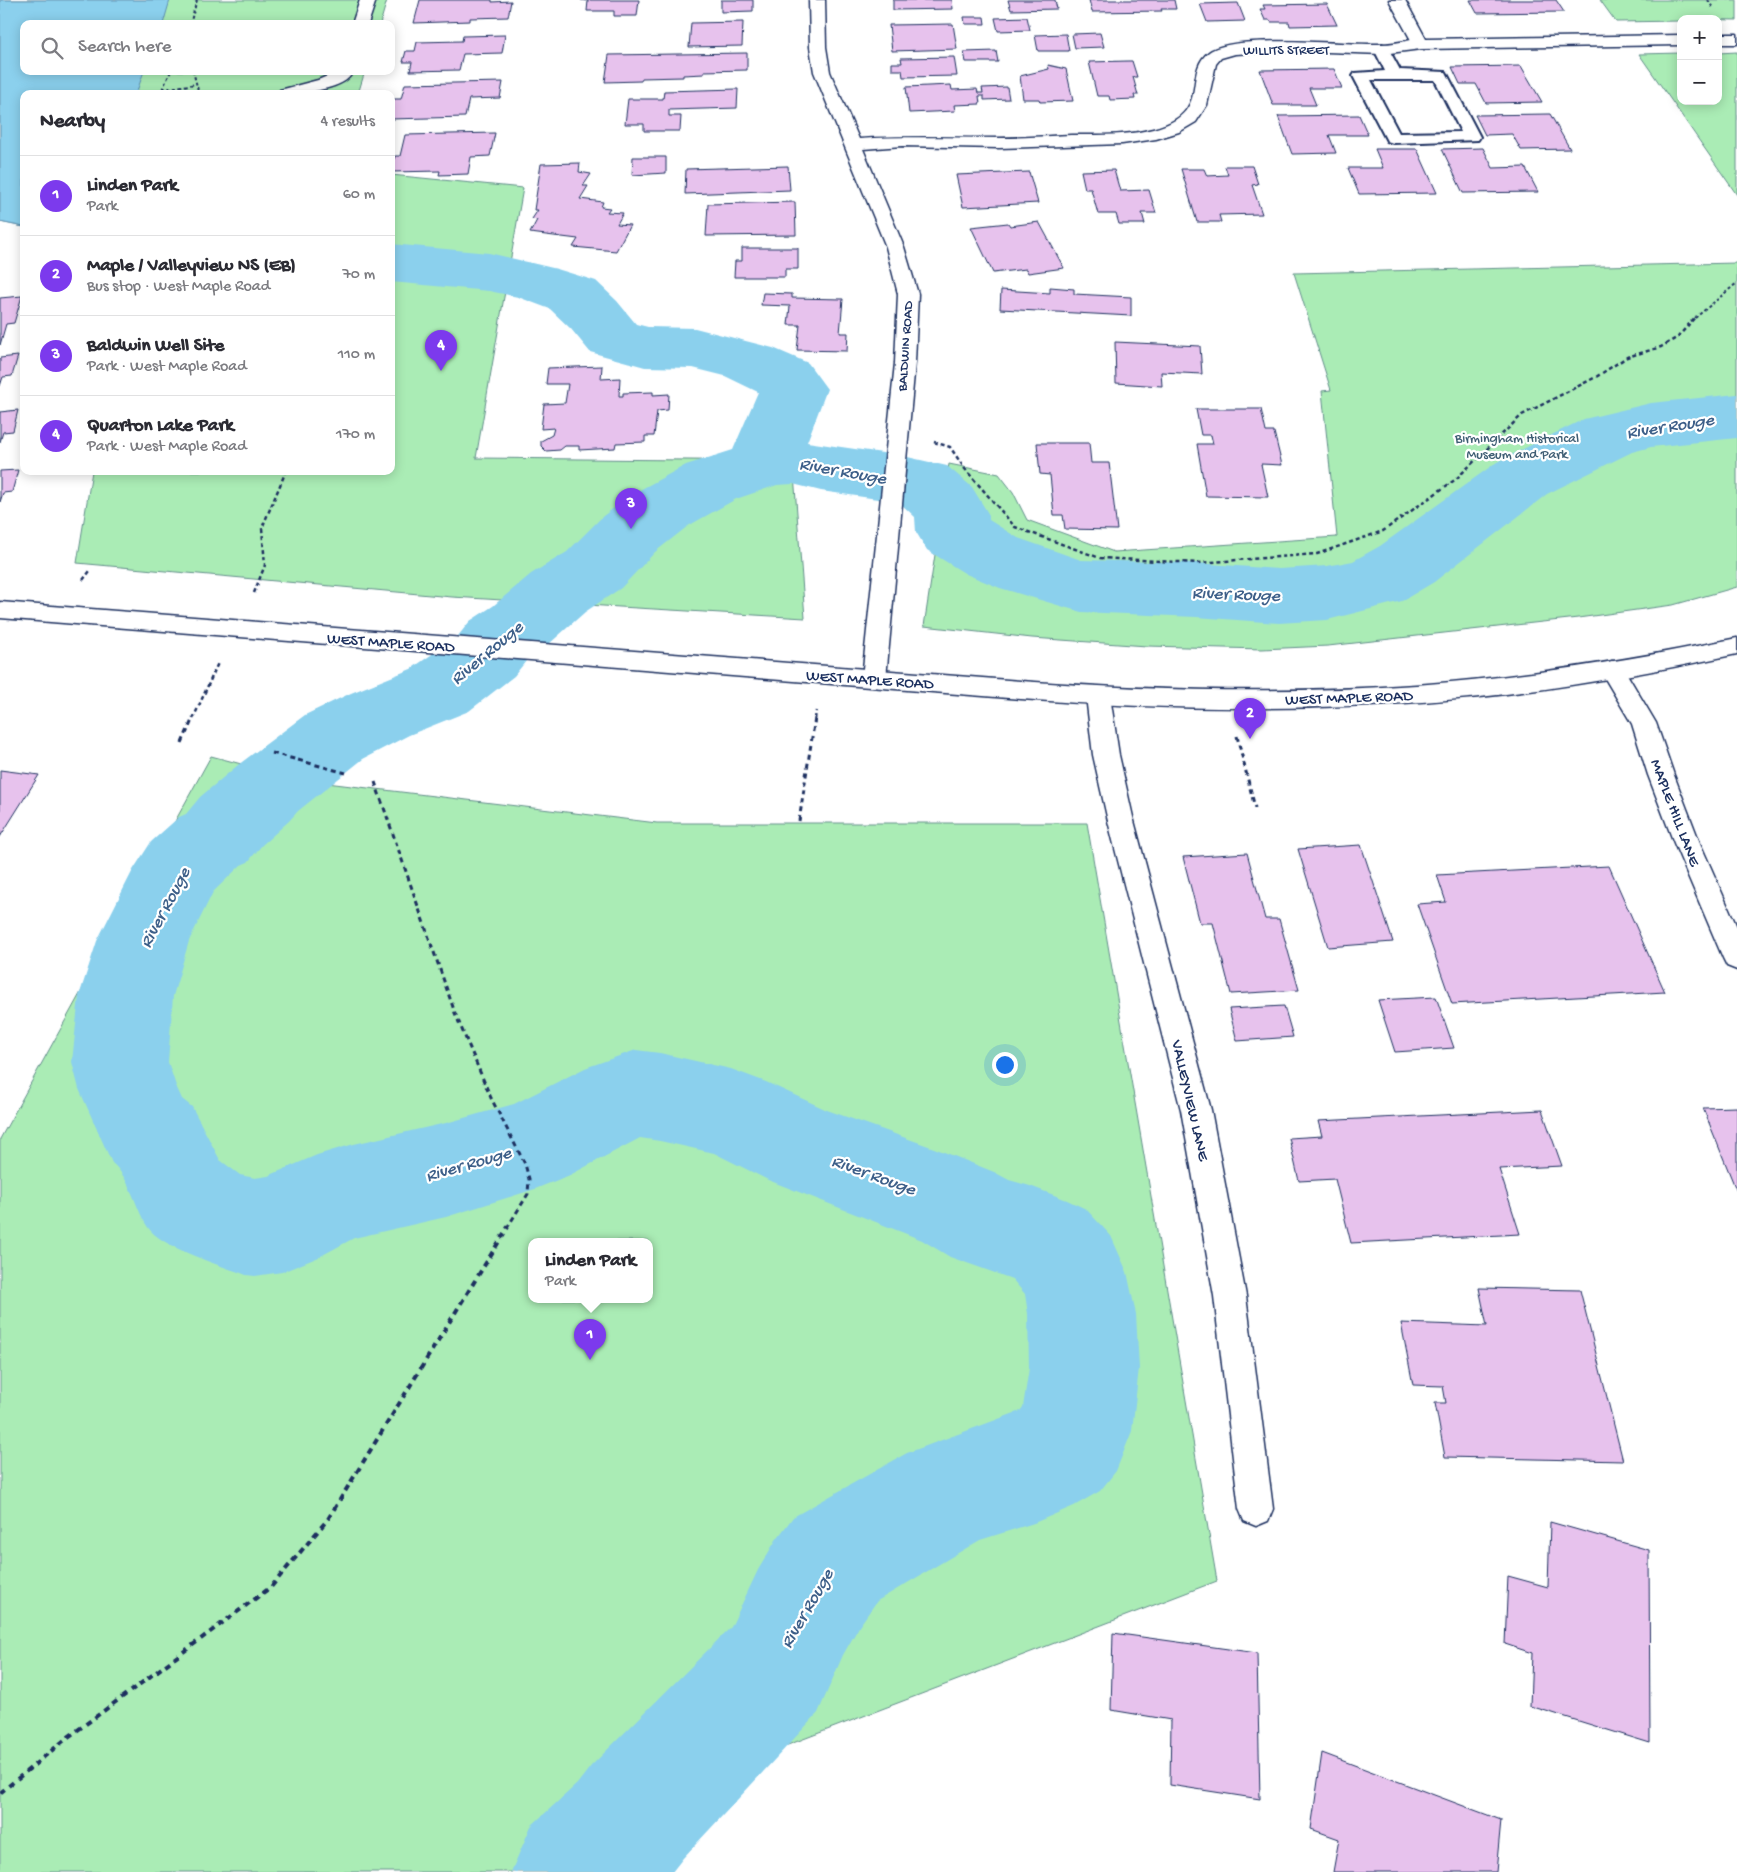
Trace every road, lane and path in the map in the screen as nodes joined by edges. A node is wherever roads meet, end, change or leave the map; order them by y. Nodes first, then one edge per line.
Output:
1 (197, 0) edge
2 (368, 0) edge
3 (817, 0) edge
4 (1397, 0) edge
5 (191, 20) edge
6 (361, 20) edge
7 (1737, 38) edge
8 (1722, 39) edge
9 (1677, 40) edge
10 (1421, 44) junction
11 (1382, 49) junction
12 (168, 75) edge
13 (194, 75) edge
14 (339, 75) edge
15 (343, 75) edge
16 (1395, 75) junction
17 (196, 84) junction
18 (163, 89) joint
19 (198, 90) edge
20 (300, 90) edge
21 (340, 90) edge
22 (852, 145) junction
23 (1737, 283) edge
24 (927, 440) dead end
25 (284, 475) edge
26 (90, 571) dead end
27 (81, 584) dead end
28 (252, 596) dead end
29 (0, 610) edge
30 (1737, 646) edge
31 (218, 662) dead end
32 (1612, 670) junction
33 (822, 675) junction
34 (874, 678) junction
35 (1098, 696) junction
36 (1236, 735) dead end
37 (182, 743) dead end
38 (272, 753) dead end
39 (346, 773) dead end
40 (375, 782) dead end
41 (1254, 808) dead end
42 (799, 821) dead end
43 (1737, 958) edge
44 (1256, 1509) dead end
45 (0, 1793) edge

1 - 5 path
2 - 6 street
3 - 22 street, BALDWIN ROAD
4 - 10 street
7 - 8 street
9 - 10 street, WILLITS STREET
10 - 11 street, WILLITS STREET
11 - 16 lane
11 - 22 street, WILLITS STREET
12 - 18 path
13 - 17 path
14 - 20 street
15 - 21 street
16 - 16 lane
17 - 18 path
17 - 19 path
22 - 34 street, BALDWIN ROAD
23 - 24 path
25 - 28 path
26 - 27 path
29 - 33 street, WEST MAPLE ROAD
30 - 32 street, WEST MAPLE ROAD
31 - 37 path
32 - 35 street, WEST MAPLE ROAD
32 - 43 street, MAPLE HILL LANE
33 - 34 street, WEST MAPLE ROAD
33 - 42 path
34 - 35 street, WEST MAPLE ROAD
35 - 44 street, VALLEYVIEW LANE
36 - 41 path
38 - 39 path
40 - 45 path

